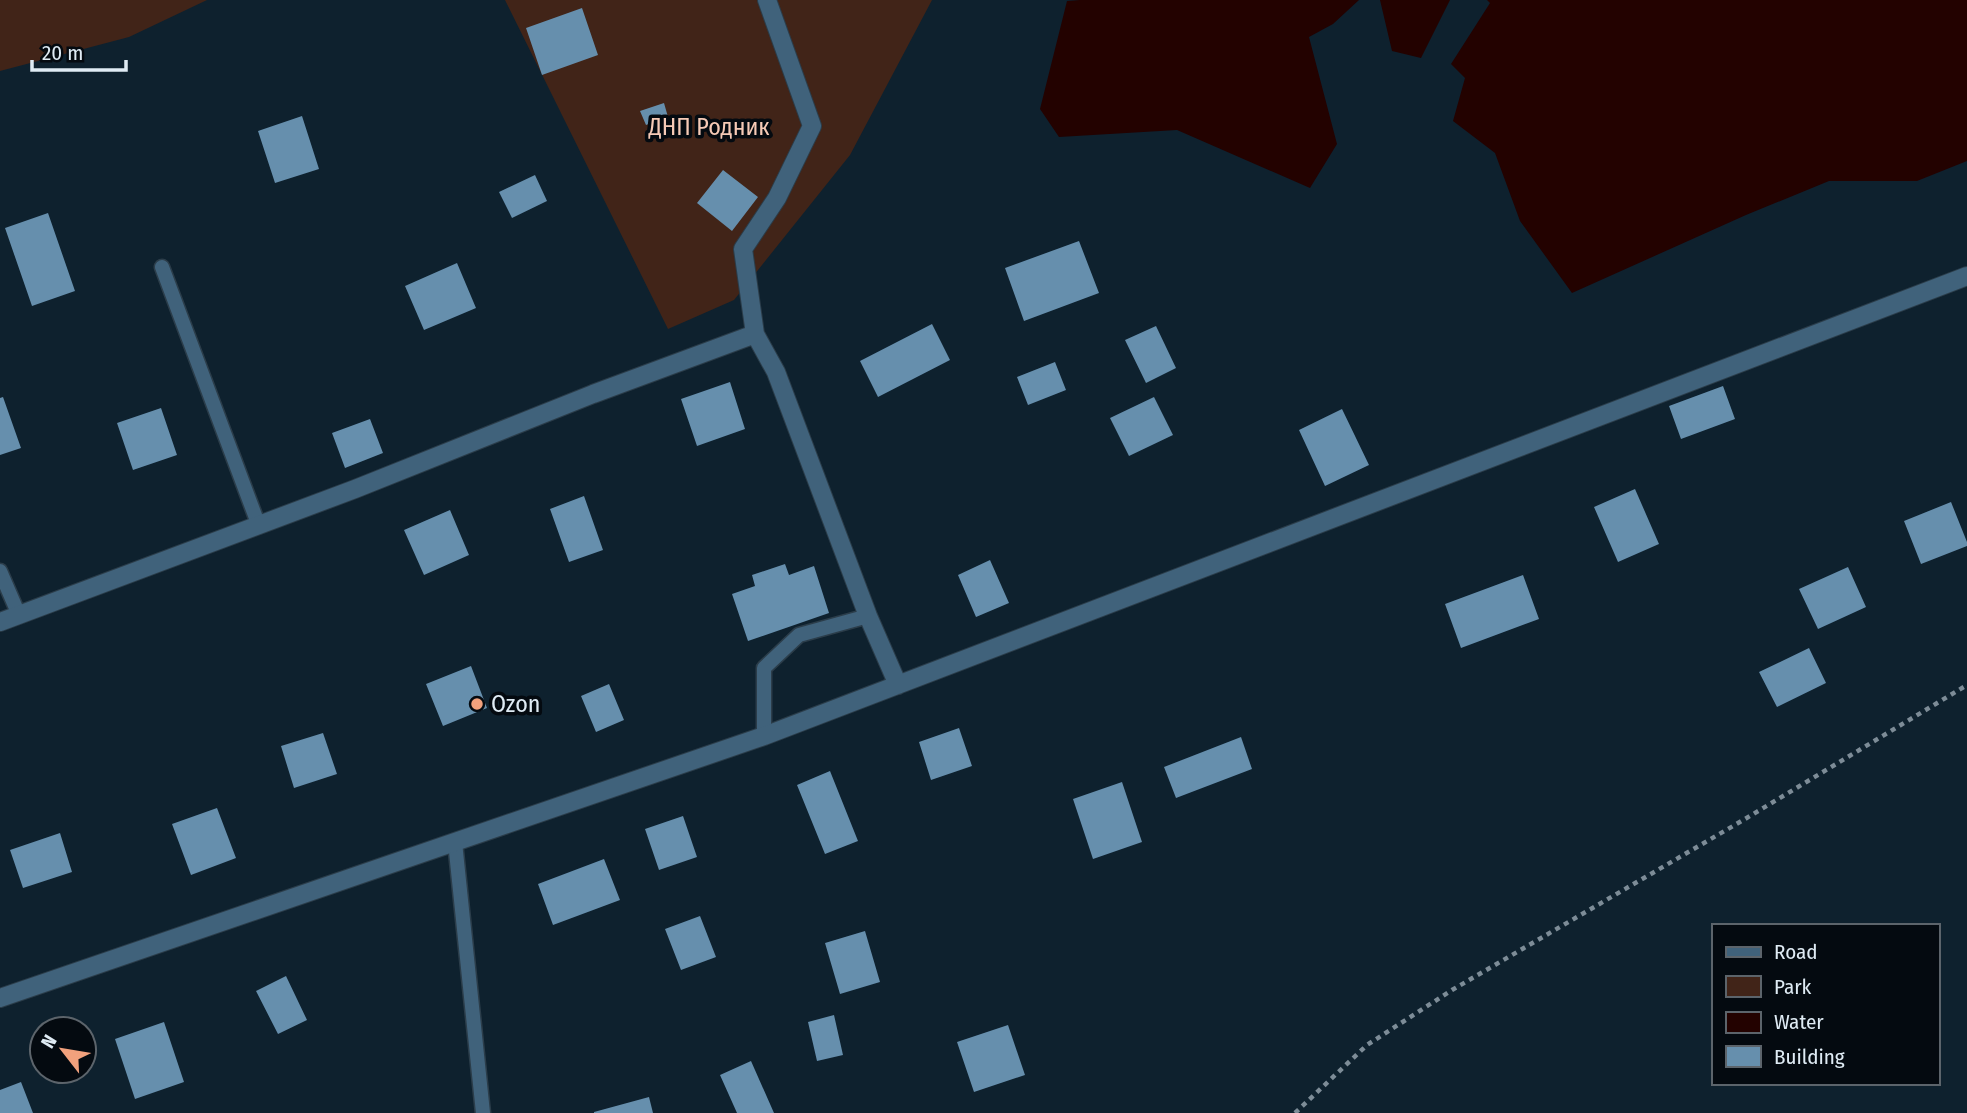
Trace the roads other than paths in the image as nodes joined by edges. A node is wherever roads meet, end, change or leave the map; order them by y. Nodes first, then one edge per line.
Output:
1 (767, 0) edge
2 (162, 267) dead end
3 (1967, 276) edge
4 (755, 334) junction
5 (259, 526) junction
6 (0, 571) edge
7 (19, 615) junction
8 (867, 616) junction
9 (0, 622) edge
10 (898, 685) junction
11 (764, 736) junction
12 (455, 842) junction
13 (0, 998) edge
14 (483, 1113) edge

1 - 4 street
2 - 5 lane
3 - 10 street
4 - 5 street
4 - 8 street
5 - 7 street
6 - 7 lane
7 - 9 street
8 - 10 street
8 - 11 lane
10 - 11 street
11 - 12 street
12 - 13 street
12 - 14 lane

